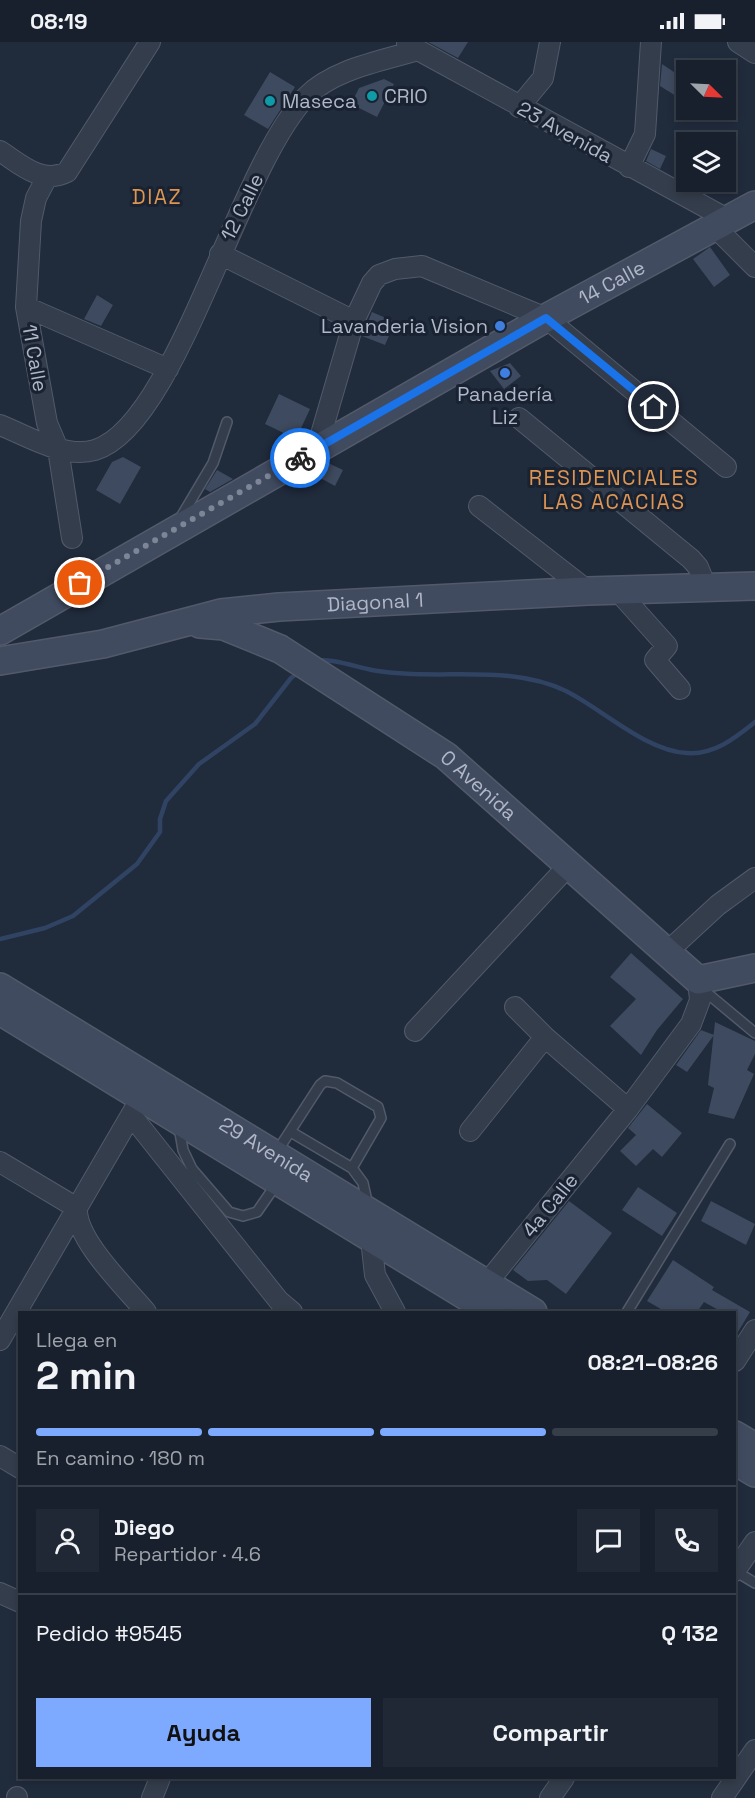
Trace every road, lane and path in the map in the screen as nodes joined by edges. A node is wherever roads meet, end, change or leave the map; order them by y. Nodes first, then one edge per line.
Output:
1 (150, 42) edge
2 (550, 42) edge
3 (651, 42) edge
4 (738, 42) edge
5 (410, 46) edge
6 (755, 52) edge
7 (519, 107) junction
8 (0, 151) edge
9 (628, 167) junction
10 (50, 177) junction
11 (755, 205) edge
12 (722, 224) junction
13 (220, 254) junction
14 (755, 267) edge
15 (26, 307) junction
16 (546, 318) junction
17 (354, 321) junction
18 (168, 369) junction
19 (519, 418) dead end
20 (227, 422) dead end
21 (0, 425) edge
22 (317, 448) junction
23 (58, 449) junction
24 (726, 467) dead end
25 (479, 506) dead end
26 (171, 532) junction
27 (72, 538) dead end
28 (755, 586) edge
29 (706, 587) junction
30 (616, 590) junction
31 (588, 591) junction
32 (172, 627) junction
33 (0, 631) edge
34 (0, 661) edge
35 (680, 689) dead end
36 (569, 865) junction
37 (755, 878) edge
38 (667, 952) junction
39 (755, 968) edge
40 (699, 984) junction
41 (0, 987) edge
42 (515, 1007) dead end
43 (0, 1011) edge
44 (415, 1031) dead end
45 (755, 1033) edge
46 (545, 1037) junction
47 (136, 1107) junction
48 (628, 1109) junction
49 (179, 1121) junction
50 (470, 1131) dead end
51 (291, 1132) junction
52 (730, 1144) dead end
53 (274, 1154) junction
54 (0, 1162) edge
55 (352, 1168) junction
56 (278, 1181) junction
57 (77, 1208) junction
58 (368, 1212) junction
59 (371, 1239) junction
60 (484, 1299) edge
61 (145, 1311) edge
62 (291, 1311) edge
63 (394, 1311) edge
64 (529, 1311) edge
65 (628, 1311) edge
66 (755, 1330) edge
67 (0, 1340) edge
68 (736, 1359) edge
69 (736, 1436) edge
70 (755, 1447) edge
71 (0, 1456) edge
72 (736, 1462) edge
73 (18, 1467) edge
74 (755, 1473) edge
75 (755, 1542) edge
76 (749, 1577) edge
77 (0, 1593) edge
78 (18, 1601) edge
79 (755, 1750) edge
80 (736, 1778) edge
81 (160, 1779) edge
82 (563, 1779) edge
83 (735, 1779) edge
84 (152, 1798) edge
85 (550, 1798) edge
86 (722, 1798) edge

1 - 10 street, 11 Calle
2 - 7 street
3 - 9 street
4 - 6 street
5 - 7 street, 23 Avenida
5 - 13 street, 12 Calle
7 - 9 street, 23 Avenida
8 - 10 street
9 - 12 street, 23 Avenida
10 - 15 street, 11 Calle
11 - 12 street, 14 Calle
12 - 14 street, 23 Avenida
12 - 16 street, 14 Calle
13 - 17 street
13 - 18 street, 12 Calle
15 - 18 street
15 - 23 street, 11 Calle
16 - 17 street
16 - 22 street, 14 Calle
16 - 24 street
17 - 22 street
18 - 23 street, 12 Calle
19 - 29 street
20 - 26 lane
21 - 23 street, 12 Calle
22 - 26 street, 14 Calle
23 - 27 street, 11 Calle
25 - 31 street
26 - 33 street, 14 Calle
28 - 29 street, Diagonal 1
29 - 30 street, Diagonal 1
30 - 31 street, Diagonal 1
30 - 35 street
31 - 32 street, Diagonal 1
32 - 34 street, Diagonal 1
32 - 36 street, 0 Avenida
36 - 38 street, 0 Avenida
36 - 44 street
37 - 38 street
38 - 40 street, 0 Avenida
39 - 40 street
40 - 45 lane
40 - 48 street, 4a Calle
41 - 53 street, 29 Avenida
42 - 46 street
43 - 47 street, 29 Avenida
46 - 48 street
46 - 50 street
47 - 49 street, 29 Avenida
47 - 57 street
47 - 62 street
48 - 60 street, 4a Calle
49 - 56 street, 29 Avenida
49 - 56 lane
51 - 53 lane
51 - 55 lane
51 - 55 lane
52 - 65 lane
53 - 58 street, 29 Avenida
54 - 57 street
55 - 58 lane
56 - 59 street, 29 Avenida
57 - 61 street
57 - 67 street
58 - 60 street, 29 Avenida
59 - 60 street, 29 Avenida
59 - 63 street
60 - 64 street, 29 Avenida
66 - 68 street
69 - 70 street
71 - 73 street
72 - 74 street
75 - 76 street
77 - 78 street
79 - 80 street
81 - 84 street
82 - 85 street
83 - 86 street

